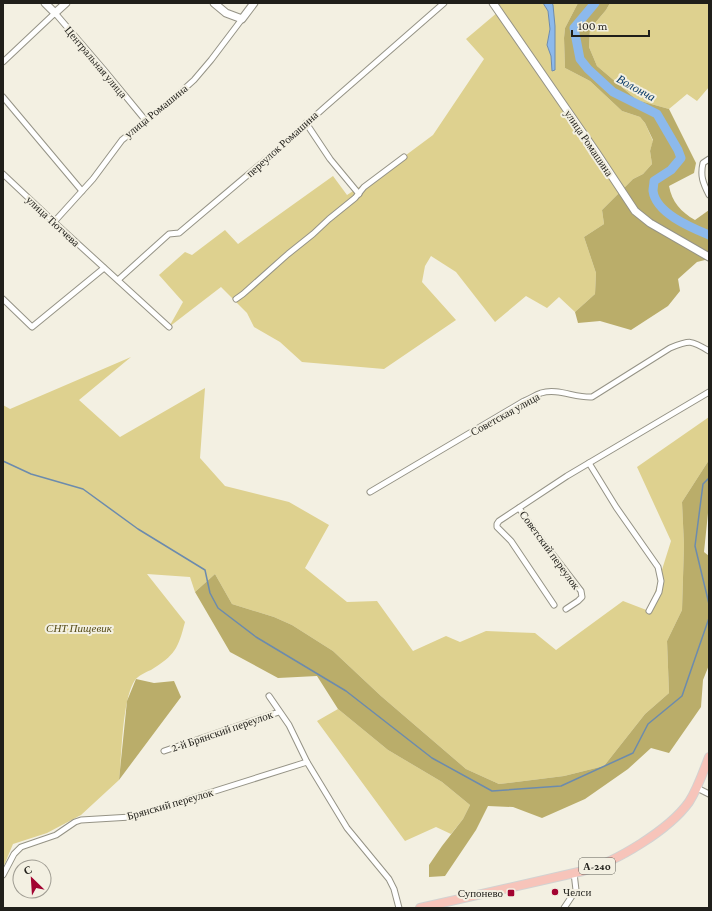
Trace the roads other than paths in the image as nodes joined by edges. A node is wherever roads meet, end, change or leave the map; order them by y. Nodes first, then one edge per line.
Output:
1 (45, 3) edge
2 (66, 3) edge
3 (214, 3) edge
4 (254, 3) edge
5 (444, 3) edge
6 (493, 3) edge
7 (55, 13) junction
8 (242, 19) junction
9 (3, 62) edge
10 (3, 97) edge
11 (146, 120) junction
12 (306, 123) junction
13 (404, 157) dead end
14 (709, 159) edge
15 (3, 174) edge
16 (82, 191) junction
17 (358, 194) junction
18 (709, 195) edge
19 (54, 222) junction
20 (709, 257) edge
21 (104, 268) junction
22 (118, 280) junction
23 (3, 299) edge
24 (236, 299) dead end
25 (169, 327) dead end
26 (709, 351) edge
27 (709, 392) edge
28 (589, 463) junction
29 (370, 492) dead end
30 (519, 508) junction
31 (554, 605) dead end
32 (566, 609) dead end
33 (649, 611) dead end
34 (269, 696) dead end
35 (280, 712) junction
36 (164, 751) dead end
37 (709, 757) edge
38 (307, 762) junction
39 (697, 788) junction
40 (709, 794) edge
41 (574, 873) junction
42 (3, 875) edge
43 (399, 908) edge
44 (420, 908) edge
45 (564, 908) edge

1 - 7 street, Центральная улица
2 - 7 street
3 - 8 street
4 - 8 street
5 - 12 street, переулок Ромашина
6 - 20 street, улица Ромашина
7 - 9 street
7 - 11 street, Центральная улица
8 - 11 street, улица Ромашина
10 - 16 street
11 - 16 street, улица Ромашина
12 - 17 street
12 - 22 street, переулок Ромашина
13 - 17 street
14 - 18 street
15 - 19 street, улица Тютчева
16 - 19 street, улица Ромашина
17 - 24 street
19 - 21 street, улица Тютчева
21 - 22 street, улица Тютчева
21 - 23 street
22 - 25 street, улица Тютчева
26 - 29 street, Советская улица
27 - 28 street
28 - 30 street
28 - 33 street
30 - 31 street
30 - 32 street, Советский переулок
34 - 35 street
35 - 36 street, 2-й Брянский переулок
35 - 38 street
37 - 39 main road, А-240
38 - 42 street, Брянский переулок
38 - 43 street
39 - 40 street
39 - 41 main road, А-240
41 - 44 main road, А-240
41 - 45 street

